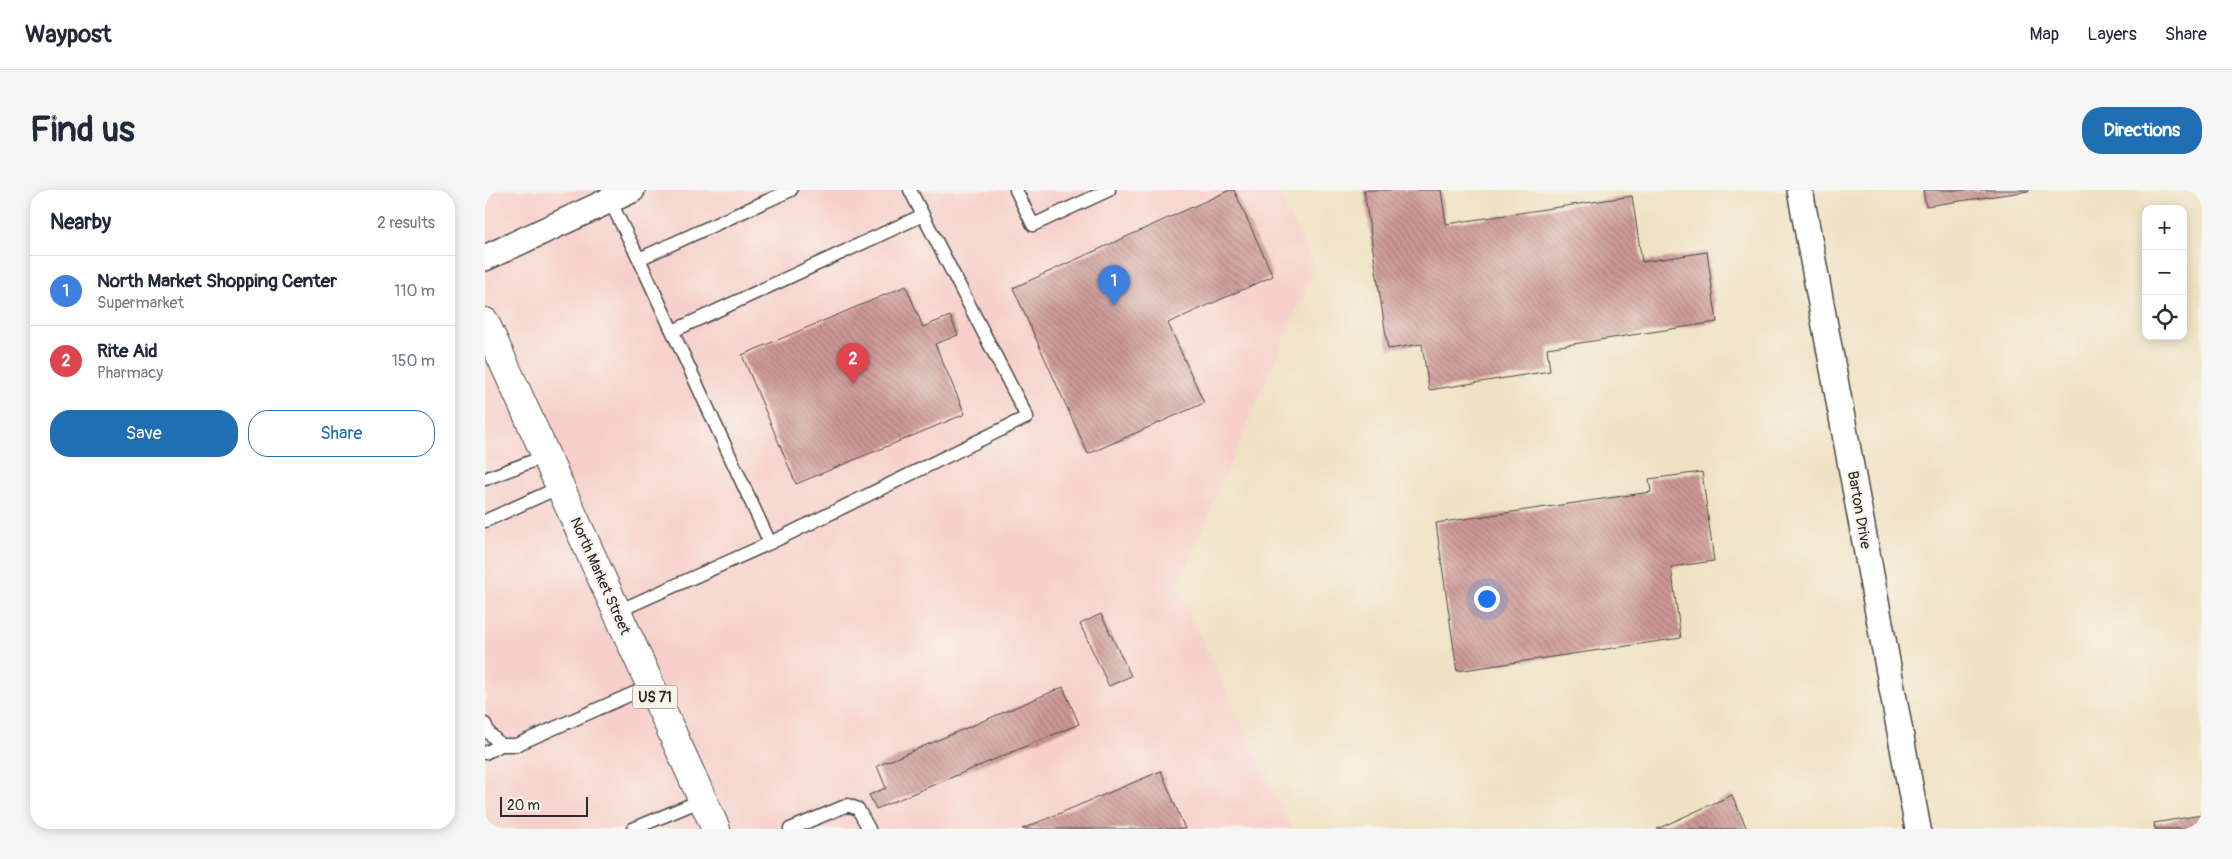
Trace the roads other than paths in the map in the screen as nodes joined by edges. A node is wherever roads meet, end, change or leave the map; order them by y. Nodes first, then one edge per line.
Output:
1 (791, 190) edge
2 (910, 190) edge
3 (1016, 190) edge
4 (1109, 190) edge
5 (1799, 190) edge
6 (615, 193) edge
7 (923, 215) junction
8 (485, 258) edge
9 (639, 259) junction
10 (485, 322) edge
11 (673, 331) junction
12 (493, 359) edge
13 (546, 456) junction
14 (485, 479) edge
15 (560, 486) junction
16 (485, 521) edge
17 (771, 543) junction
18 (616, 612) junction
19 (650, 686) junction
20 (485, 724) edge
21 (501, 745) junction
22 (485, 753) edge
23 (702, 800) junction
24 (633, 829) edge
25 (716, 829) edge
26 (790, 829) edge
27 (869, 829) edge
28 (1918, 829) edge

1 - 9 lane
2 - 7 lane
3 - 4 lane
5 - 28 street, Barton Drive
6 - 8 street
6 - 9 lane
7 - 11 lane
7 - 17 lane
9 - 11 lane
10 - 12 main road, North Market Street / US 71
11 - 17 lane
12 - 13 main road, North Market Street / US 71
13 - 14 lane
13 - 15 main road, North Market Street / US 71
15 - 16 lane
15 - 18 main road, North Market Street / US 71
17 - 18 lane
18 - 19 main road, North Market Street / US 71
19 - 21 lane
19 - 23 main road, North Market Street / US 71
20 - 21 lane
21 - 22 lane
23 - 24 lane
23 - 25 main road, North Market Street / US 71
26 - 27 lane

